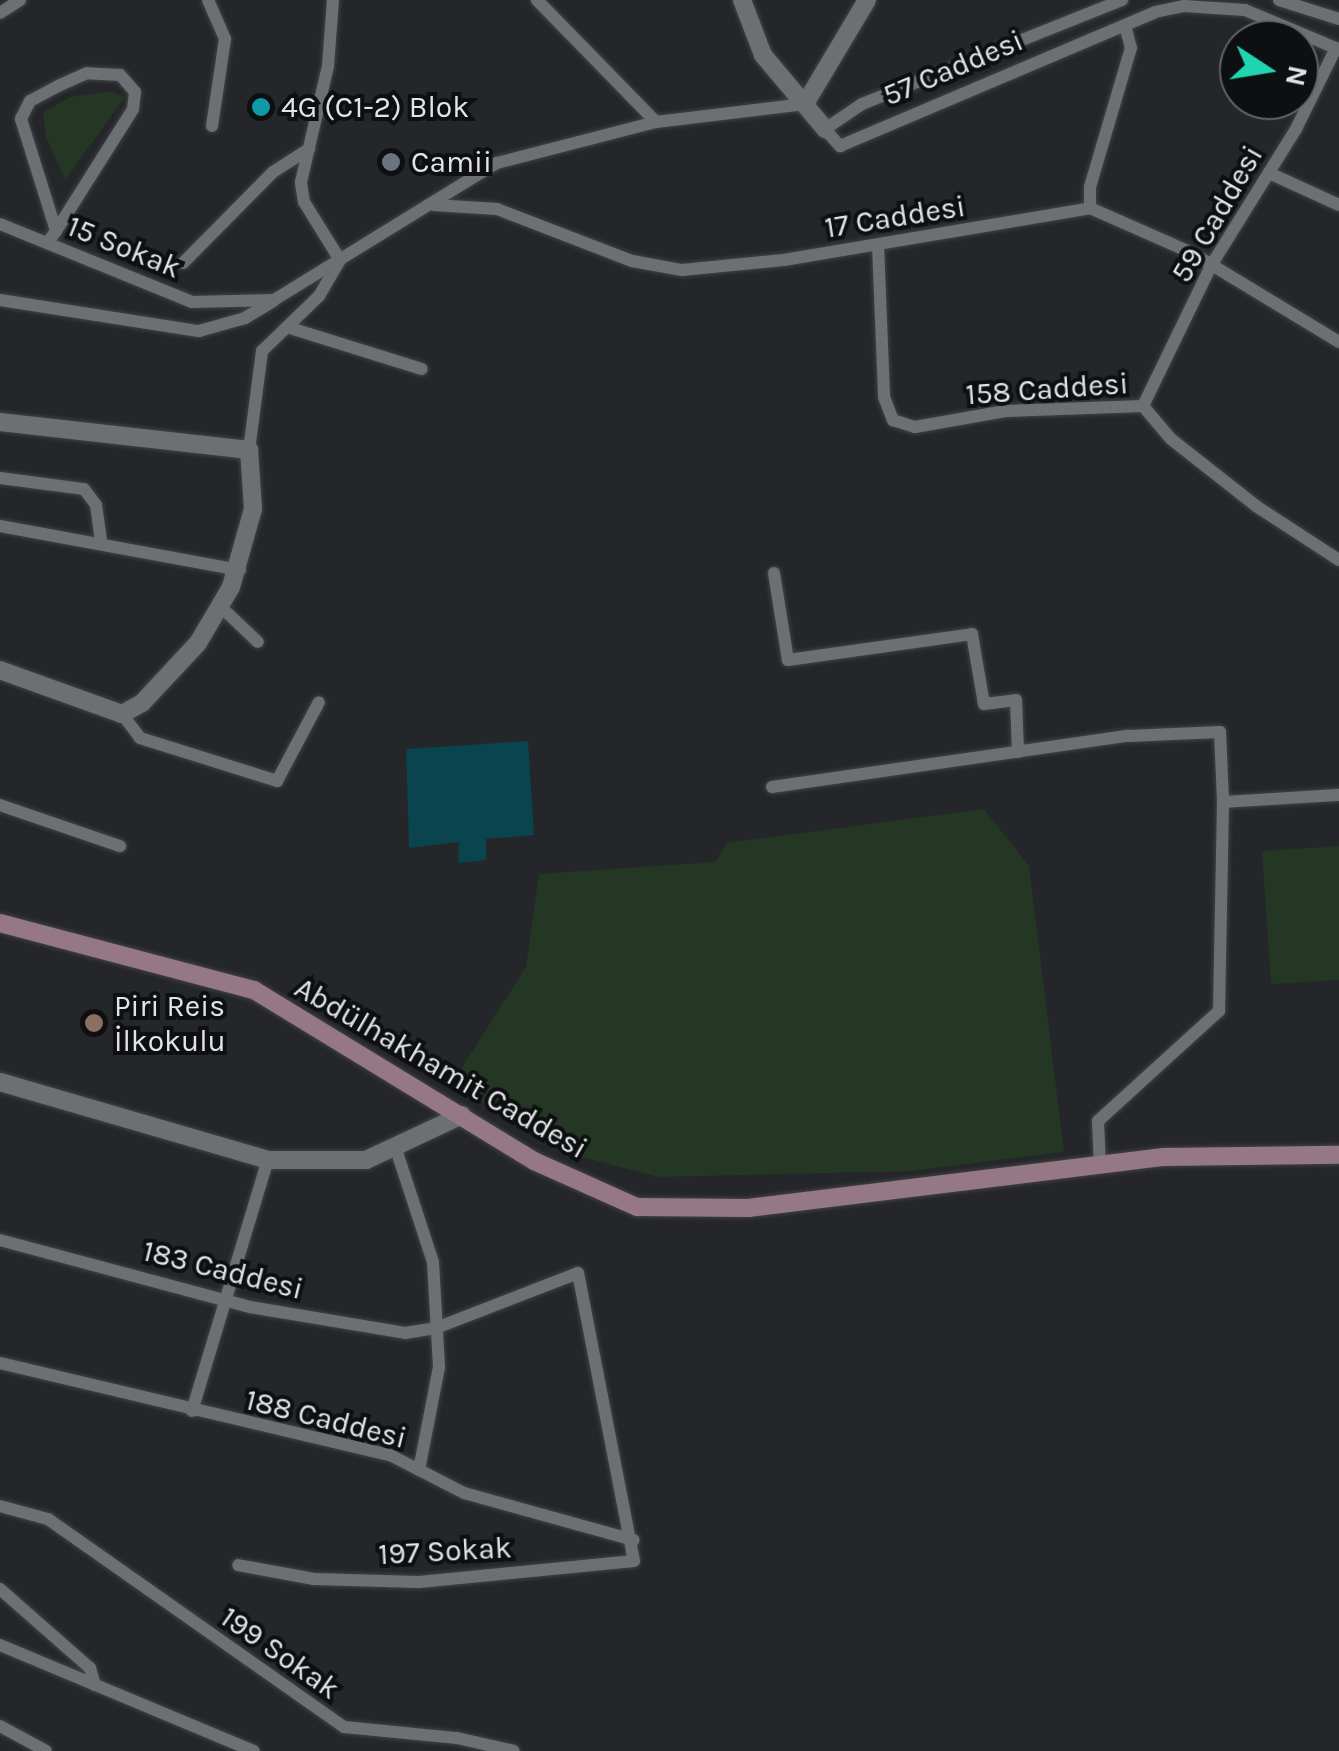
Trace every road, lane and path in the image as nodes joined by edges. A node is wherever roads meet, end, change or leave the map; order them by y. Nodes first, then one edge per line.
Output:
1 (20, 0) edge
2 (208, 0) edge
3 (333, 0) edge
4 (538, 0) edge
5 (742, 0) edge
6 (867, 0) edge
7 (1122, 0) edge
8 (1279, 0) edge
9 (0, 13) edge
10 (1339, 18) edge
11 (1125, 26) junction
12 (1337, 48) edge
13 (806, 104) junction
14 (656, 122) junction
15 (212, 126) dead end
16 (824, 129) junction
17 (309, 149) junction
18 (1269, 173) junction
19 (434, 205) junction
20 (1339, 206) edge
21 (1090, 208) junction
22 (0, 224) edge
23 (51, 237) junction
24 (878, 245) junction
25 (340, 260) junction
26 (183, 263) dead end
27 (1212, 264) junction
28 (0, 300) edge
29 (274, 300) junction
30 (286, 327) junction
31 (1339, 342) edge
32 (422, 369) dead end
33 (1143, 406) junction
34 (0, 422) edge
35 (249, 450) junction
36 (0, 478) edge
37 (0, 526) edge
38 (100, 541) junction
39 (1339, 560) edge
40 (240, 570) junction
41 (774, 574) dead end
42 (220, 606) junction
43 (258, 642) dead end
44 (0, 670) edge
45 (319, 702) dead end
46 (122, 714) junction
47 (1018, 752) junction
48 (772, 787) dead end
49 (1339, 795) edge
50 (1223, 802) junction
51 (0, 805) edge
52 (120, 846) dead end
53 (0, 923) edge
54 (0, 1082) edge
55 (462, 1116) junction
56 (395, 1146) junction
57 (1339, 1154) edge
58 (268, 1160) junction
59 (1100, 1167) junction
60 (0, 1240) edge
61 (226, 1300) junction
62 (436, 1328) junction
63 (0, 1362) edge
64 (192, 1410) junction
65 (420, 1470) junction
66 (0, 1506) edge
67 (634, 1540) junction
68 (238, 1564) dead end
69 (0, 1589) edge
70 (0, 1645) edge
71 (96, 1685) junction
72 (0, 1726) edge
73 (46, 1751) edge
74 (254, 1751) edge
75 (514, 1751) edge

1 - 9 street
2 - 15 street
3 - 17 street
4 - 14 street
5 - 13 street
6 - 13 street
7 - 16 street, 57 Caddesi
8 - 10 street
11 - 12 street, 57 Caddesi
11 - 16 street, 57 Caddesi
11 - 21 street
12 - 18 street, 59 Caddesi
13 - 14 street
13 - 16 street
14 - 19 street
17 - 25 street
17 - 26 street
18 - 20 street
18 - 27 street, 59 Caddesi
19 - 24 street, 17 Caddesi
19 - 25 street
21 - 24 street, 17 Caddesi
21 - 27 street
22 - 23 street, 15 Sokak
23 - 23 street
23 - 29 street, 15 Sokak
24 - 33 street, 158 Caddesi
25 - 29 street, 15 Sokak
25 - 30 street
27 - 31 street
27 - 33 street, 59 Caddesi
28 - 29 street
30 - 32 street
30 - 35 street
33 - 39 street, 158 Caddesi
34 - 35 street
35 - 40 street
36 - 38 street
37 - 38 street
38 - 40 street
40 - 42 street
41 - 47 street
42 - 43 street
42 - 46 street
44 - 46 street
45 - 46 street
47 - 48 street
47 - 50 street
49 - 50 street
50 - 59 street
51 - 52 street
53 - 55 main road, Abdülhakhamit Caddesi
54 - 58 street
55 - 56 street
55 - 59 main road, Abdülhakhamit Caddesi
56 - 58 street
56 - 62 street
57 - 59 main road, Abdülhakhamit Caddesi
58 - 61 street
60 - 61 street, 183 Caddesi
61 - 62 street, 183 Caddesi
61 - 64 street
62 - 65 street
62 - 67 street, 183 Caddesi
63 - 64 street, 188 Caddesi
64 - 65 street, 188 Caddesi
65 - 67 street, 188 Caddesi
66 - 75 street, 199 Sokak
67 - 68 street, 197 Sokak
69 - 71 street
70 - 71 street
71 - 74 street
72 - 73 street

